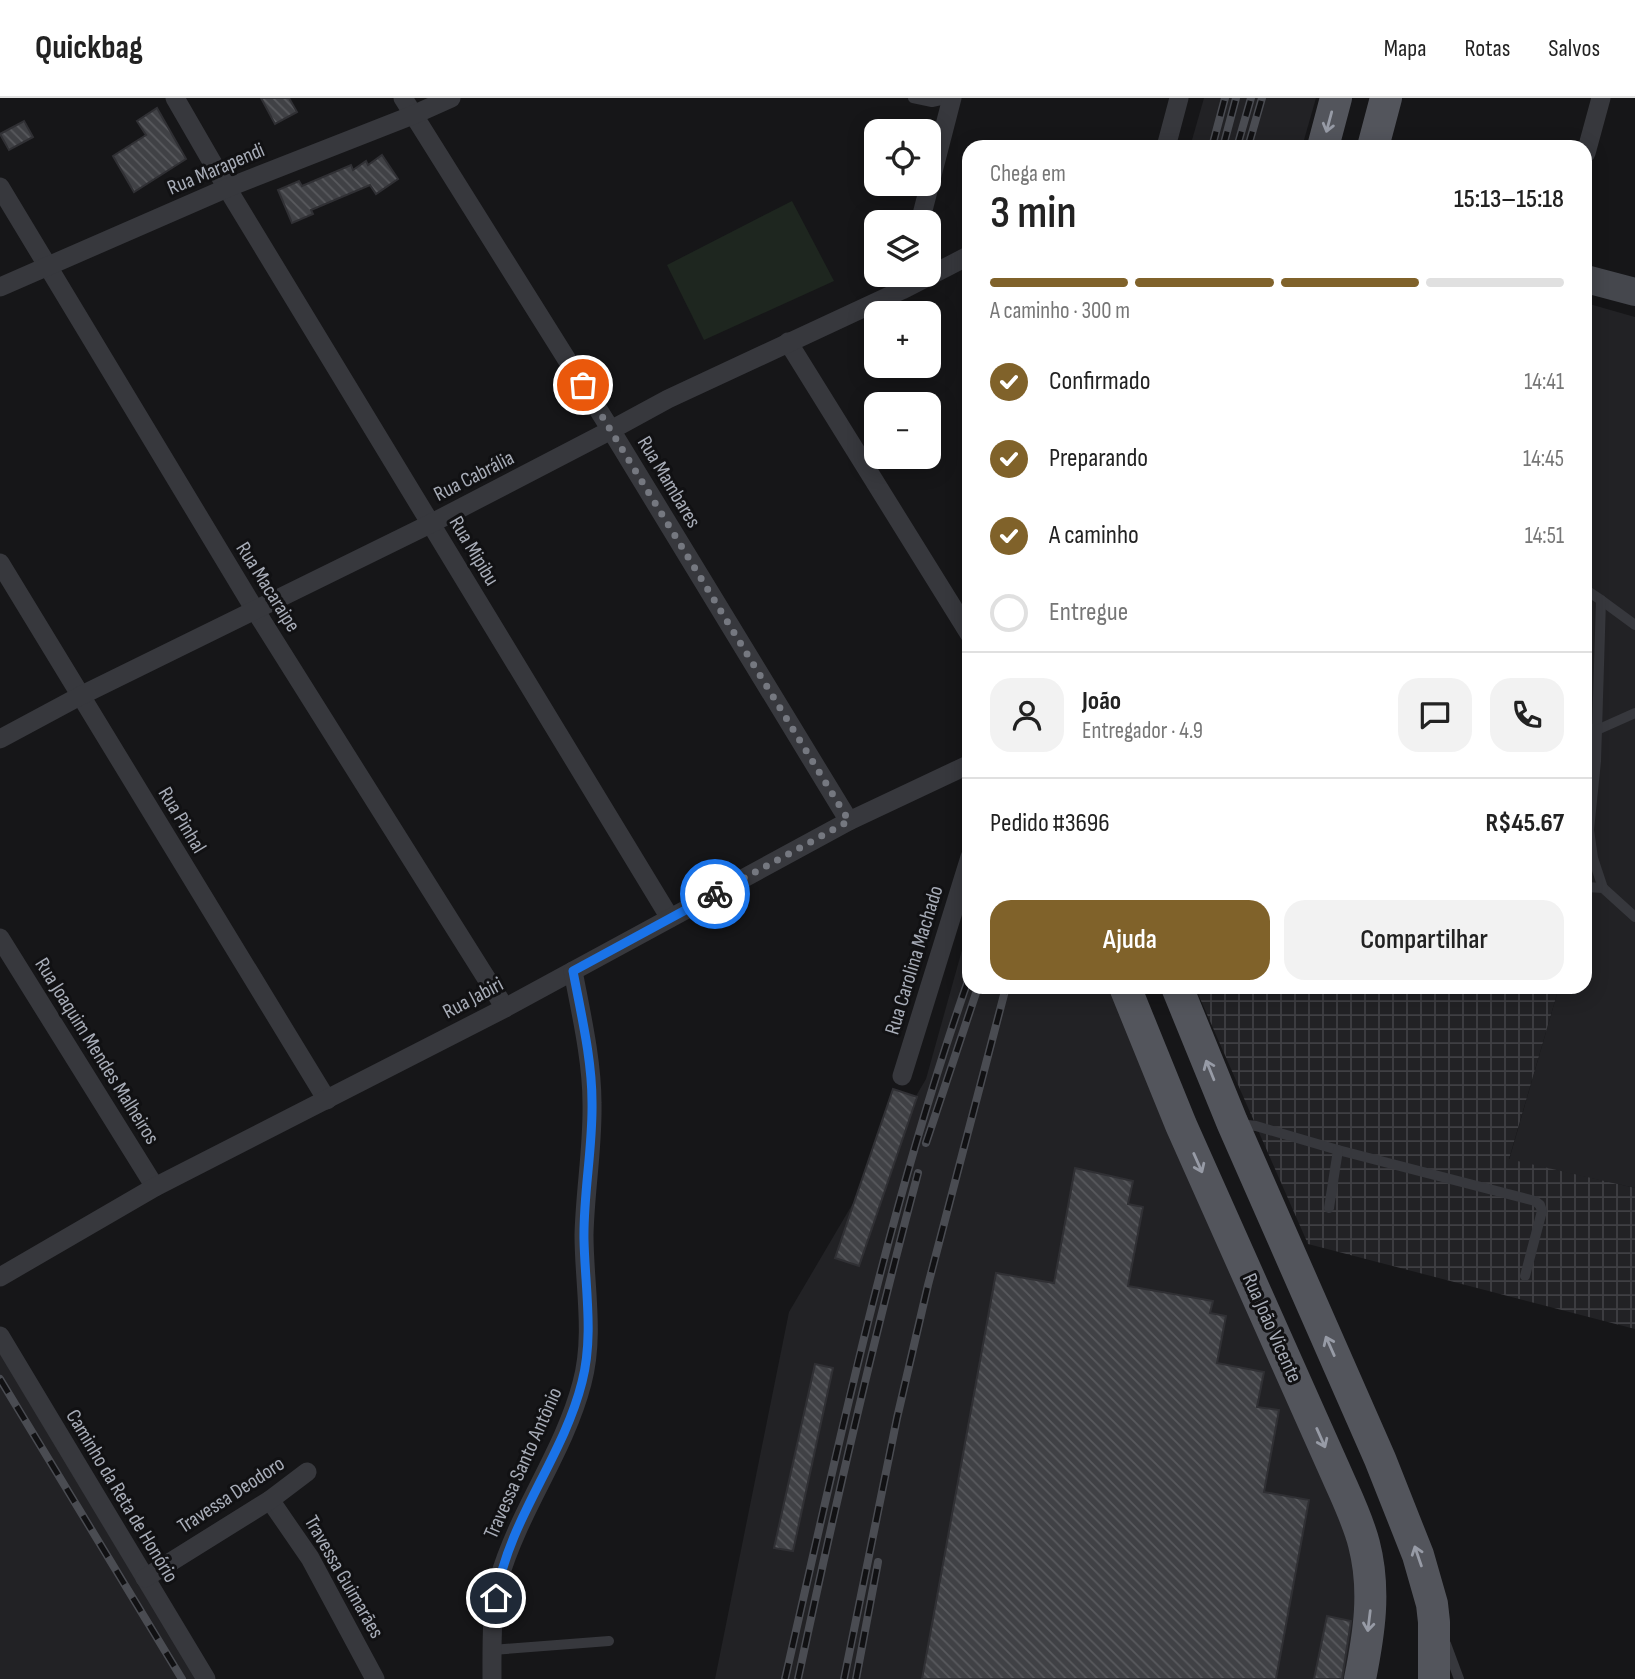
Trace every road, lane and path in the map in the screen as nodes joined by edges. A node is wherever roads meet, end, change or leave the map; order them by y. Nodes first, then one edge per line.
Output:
1 (175, 98) edge
2 (451, 98) edge
3 (913, 98) edge
4 (951, 98) edge
5 (1179, 98) edge
6 (1336, 98) edge
7 (1386, 98) edge
8 (1601, 98) edge
9 (408, 107) edge
10 (1168, 140) edge
11 (1324, 140) edge
12 (1375, 140) edge
13 (1590, 140) edge
14 (0, 187) edge
15 (227, 188) junction
16 (923, 210) edge
17 (962, 258) edge
18 (48, 267) junction
19 (941, 267) edge
20 (1592, 281) edge
21 (0, 287) edge
22 (896, 287) edge
23 (1635, 292) edge
24 (788, 342) junction
25 (611, 430) junction
26 (430, 524) junction
27 (0, 563) edge
28 (1592, 594) edge
29 (1601, 600) junction
30 (255, 610) junction
31 (962, 622) edge
32 (1635, 625) edge
33 (80, 696) junction
34 (1635, 713) edge
35 (1592, 716) edge
36 (1592, 729) edge
37 (1592, 735) edge
38 (0, 739) edge
39 (962, 768) edge
40 (1592, 800) edge
41 (849, 821) junction
42 (1592, 851) edge
43 (962, 884) edge
44 (1592, 887) edge
45 (1603, 888) junction
46 (670, 918) junction
47 (1635, 918) edge
48 (0, 938) edge
49 (573, 971) junction
50 (1128, 994) edge
51 (1180, 994) edge
52 (505, 1008) junction
53 (902, 1076) dead end
54 (327, 1100) junction
55 (1229, 1114) junction
56 (1181, 1125) junction
57 (1338, 1150) junction
58 (155, 1187) junction
59 (1329, 1209) dead end
60 (1525, 1276) dead end
61 (0, 1277) edge
62 (0, 1336) edge
63 (307, 1472) dead end
64 (270, 1500) junction
65 (145, 1578) junction
66 (1434, 1622) junction
67 (609, 1641) dead end
68 (492, 1650) junction
69 (206, 1679) edge
70 (375, 1679) edge
71 (492, 1679) edge
72 (1360, 1679) edge
73 (1434, 1679) edge
74 (1459, 1679) edge

1 - 15 street, Rua Mipibu
2 - 9 street, Rua Marapendi
3 - 4 lane
4 - 16 street
5 - 10 street
6 -> 11 main road
7 - 12 main road
8 - 13 street
9 - 15 street, Rua Marapendi
9 - 25 street, Rua Mambares
14 - 18 street, Rua Macaraipe
15 - 18 street, Rua Marapendi
15 - 26 street, Rua Mipibu
17 - 19 street, Rua Cabrália
18 - 21 street, Rua Marapendi
18 - 30 street, Rua Macaraipe
20 - 23 main road
22 - 24 street, Rua Cabrália
24 - 25 street, Rua Cabrália
24 - 31 street
25 - 26 street, Rua Cabrália
25 - 41 street, Rua Mambares
26 - 30 street, Rua Cabrália
26 - 46 street, Rua Mipibu
27 - 33 street, Rua Pinhal
28 - 29 lane
29 - 32 lane
29 - 35 lane
30 - 33 street, Rua Cabrália
30 - 52 street, Rua Macaraipe
33 - 38 street, Rua Cabrália
33 - 54 street, Rua Pinhal
34 - 36 lane
37 - 40 lane
39 - 41 street, Rua Jabiri
41 - 46 street, Rua Jabiri
42 - 45 lane
43 - 53 street, Rua Carolina Machado
44 - 45 lane
45 - 47 lane
46 - 49 street, Rua Jabiri
48 - 58 street, Rua Joaquim Mendes Malheiros
49 - 52 street, Rua Jabiri
49 - 68 street, Travessa Santo Antônio
50 - 56 main road, Rua João Vicente
55 -> 51 main road
52 - 54 street, Rua Jabiri
54 - 58 street, Rua Jabiri
55 - 56 main road
55 - 57 lane
66 -> 55 main road
56 -> 72 main road, Rua João Vicente
57 - 59 lane
57 - 60 lane
58 - 61 street, Rua Jabiri
62 - 65 street, Caminho da Reta de Honório
63 - 64 street, Travessa Deodoro
64 - 65 street, Travessa Deodoro
64 - 70 street, Travessa Guimarães
65 - 69 street, Caminho da Reta de Honório
66 - 73 main road
66 - 74 lane
67 - 68 lane
68 - 71 street, Travessa Santo Antônio

